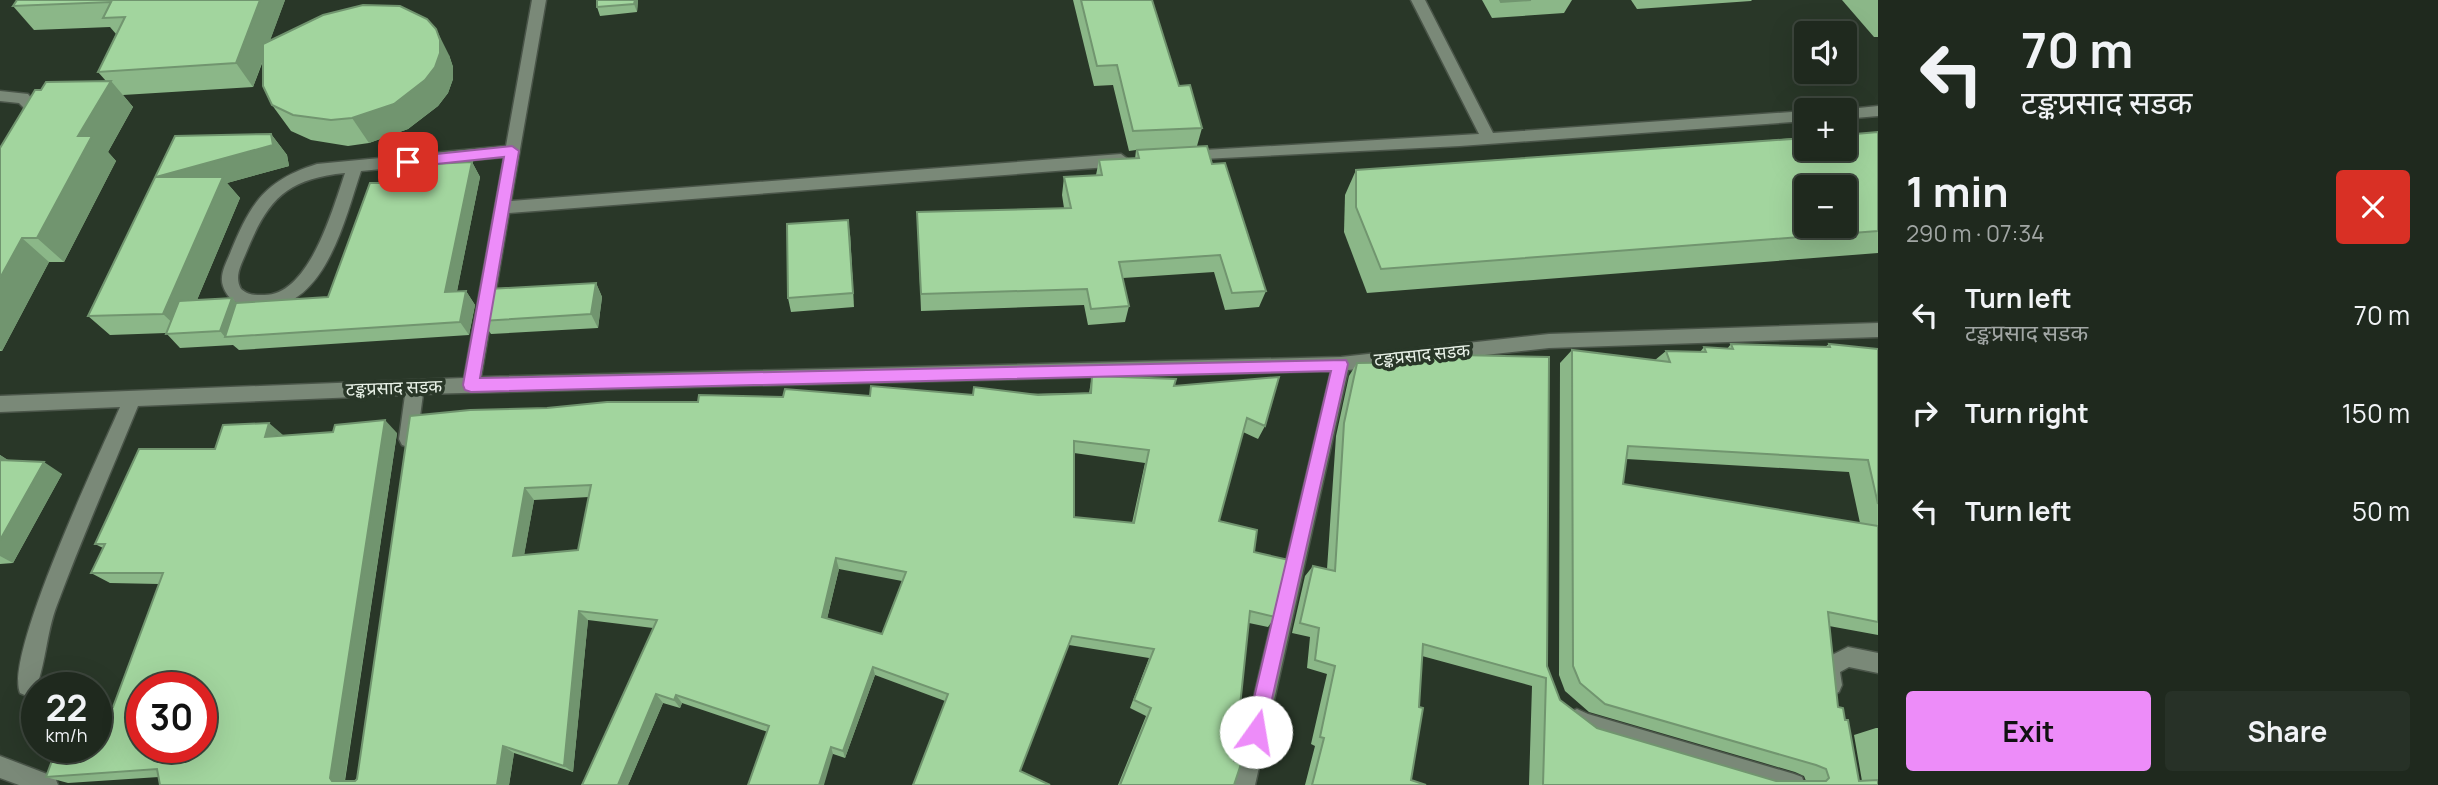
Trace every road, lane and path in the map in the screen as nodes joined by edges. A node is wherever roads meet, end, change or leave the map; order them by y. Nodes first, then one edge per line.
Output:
1 (539, 0) edge
2 (1418, 0) edge
3 (0, 96) edge
4 (1878, 111) edge
5 (1857, 113) edge
6 (1794, 117) edge
7 (20, 138) edge
8 (1489, 139) junction
9 (512, 151) junction
10 (1170, 157) edge
11 (1142, 159) edge
12 (355, 167) junction
13 (502, 208) junction
14 (1878, 330) edge
15 (1340, 364) junction
16 (471, 385) junction
17 (415, 387) junction
18 (132, 399) junction
19 (0, 404) edge
20 (406, 454) edge
21 (1878, 663) edge
22 (30, 672) edge
23 (1836, 707) edge
24 (1564, 708) edge
25 (0, 767) edge
26 (47, 785) edge
27 (1244, 785) edge
28 (1794, 785) edge

1 - 9 street
2 - 8 street
3 - 7 street
4 - 5 street
6 - 8 street
8 - 10 street
9 - 12 street
9 - 13 street
11 - 13 street
12 - 12 street
13 - 16 street
14 - 15 street, टङ्कप्रसाद सडक
15 - 16 street, टङ्कप्रसाद सडक
15 - 27 street
16 - 17 street, टङ्कप्रसाद सडक
17 - 18 street, टङ्कप्रसाद सडक
17 - 20 street
18 - 19 street, टङ्कप्रसाद सडक
18 - 22 street
21 - 23 street
24 - 28 street
25 - 26 street

